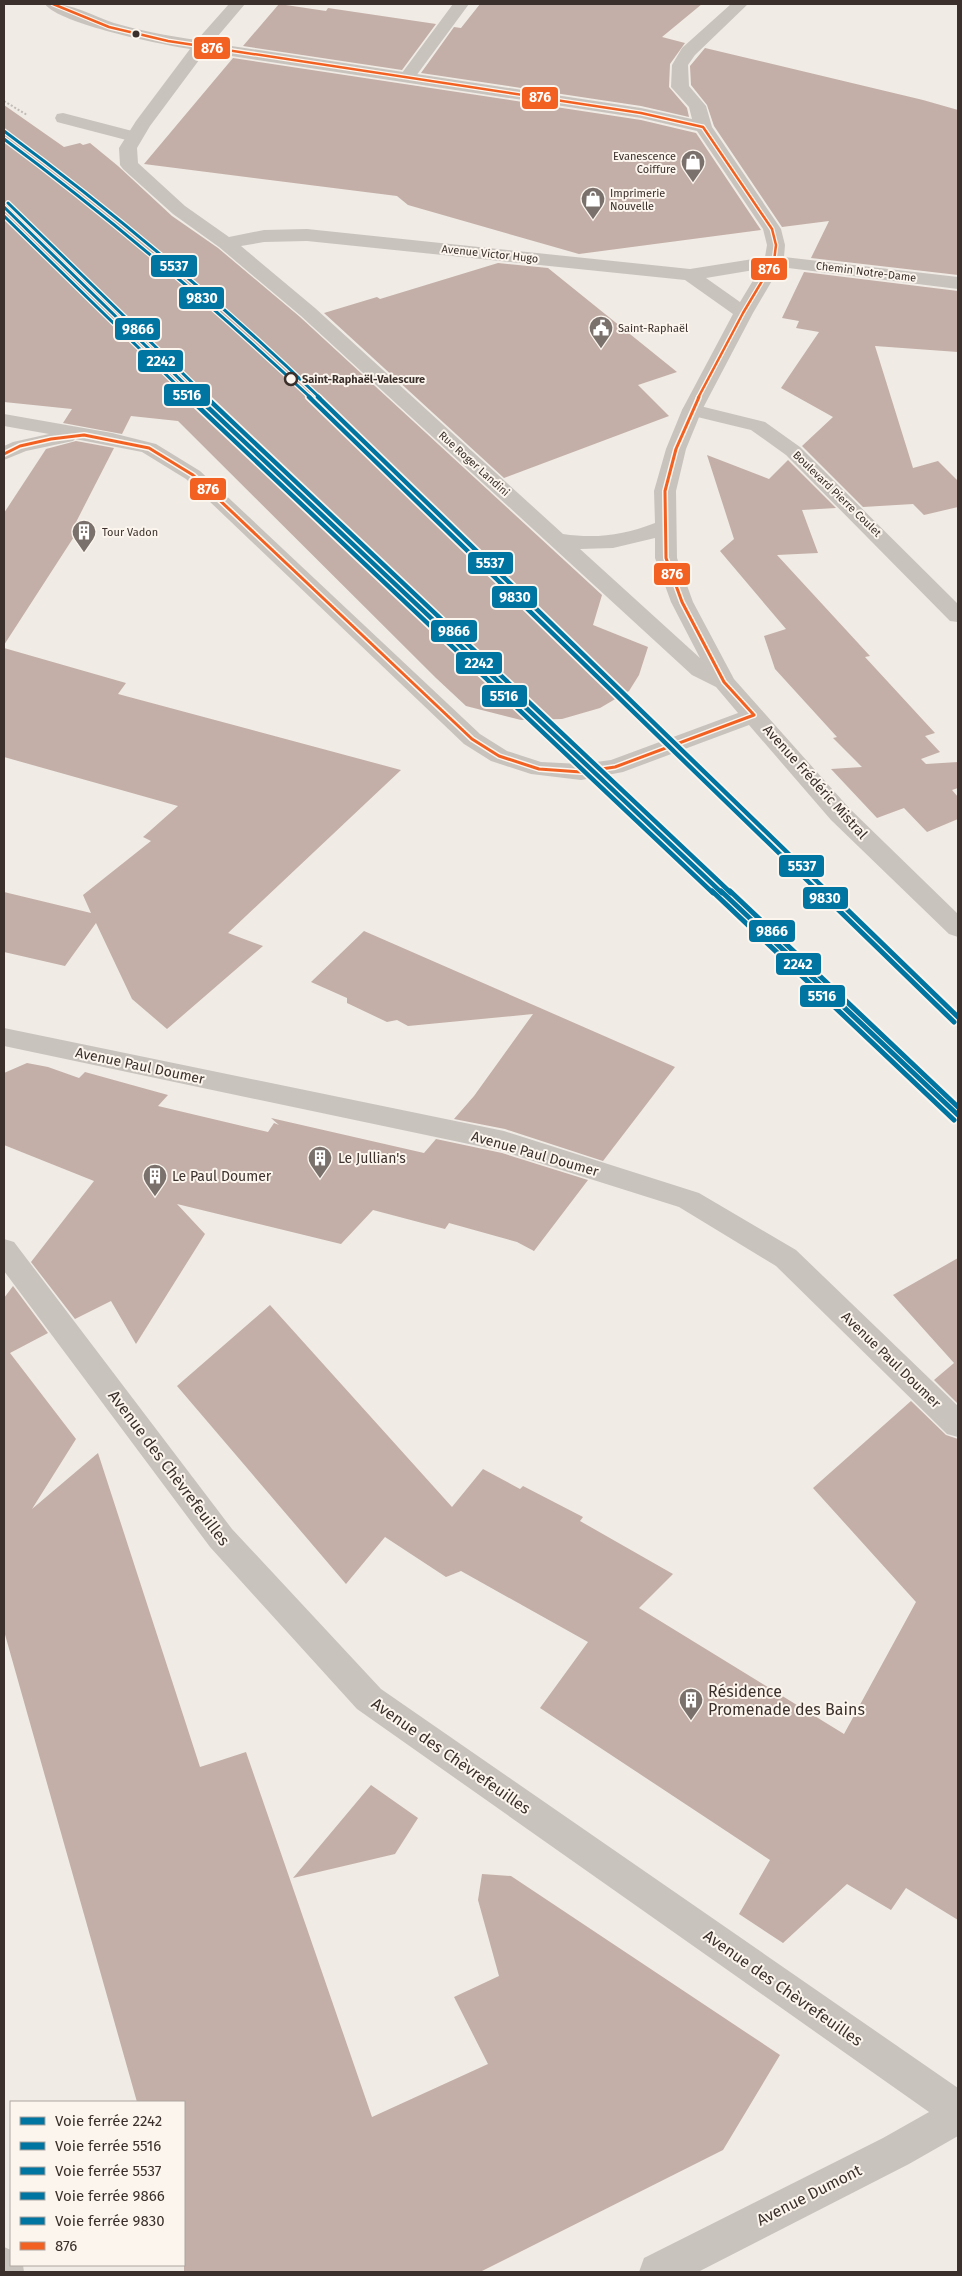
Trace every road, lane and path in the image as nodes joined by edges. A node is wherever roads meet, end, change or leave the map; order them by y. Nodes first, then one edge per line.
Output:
1 (53, 4) edge
2 (237, 4) edge
3 (461, 4) edge
4 (740, 4) edge
5 (200, 47) junction
6 (407, 77) junction
7 (680, 87) junction
8 (641, 113) junction
9 (63, 118) dead end
10 (703, 127) junction
11 (134, 137) junction
12 (226, 244) junction
13 (774, 261) junction
14 (690, 275) junction
15 (958, 283) edge
16 (743, 313) junction
17 (692, 410) junction
18 (4, 420) edge
19 (84, 434) junction
20 (4, 454) edge
21 (667, 526) junction
22 (557, 539) junction
23 (958, 616) edge
24 (724, 682) junction
25 (754, 715) junction
26 (958, 928) edge
27 (4, 1037) edge
28 (4, 1250) edge
29 (958, 1425) edge
30 (958, 2110) edge
31 (958, 2116) edge
32 (4, 2266) edge
33 (5, 2272) edge
34 (658, 2272) edge

1 - 5 street
2 - 5 street
3 - 6 lane
4 - 7 street
5 - 6 street
5 - 11 street
6 - 8 street
7 - 8 street
7 - 10 street
8 - 10 street
9 - 11 lane
10 - 13 street
11 - 12 street, Rue Roger Landini
12 - 14 street, Avenue Victor Hugo
12 - 22 street, Rue Roger Landini
13 - 14 street
13 - 15 street, Chemin Notre-Dame
13 - 16 street, Avenue Frédéric Mistral
14 - 16 street, Avenue Victor Hugo
16 - 17 street, Avenue Frédéric Mistral
17 - 21 street, Avenue Frédéric Mistral
17 - 23 lane, Boulevard Pierre Coulet
18 - 19 street
19 - 20 street
19 - 25 street
21 - 22 street
21 - 24 street, Avenue Frédéric Mistral
22 - 24 street, Rue Roger Landini
24 - 25 street, Avenue Frédéric Mistral
25 - 26 street, Avenue Frédéric Mistral
27 - 29 street, Avenue Paul Doumer
28 - 30 street, Avenue des Chèvrefeuilles
31 - 34 street, Avenue Dumont
32 - 33 street

